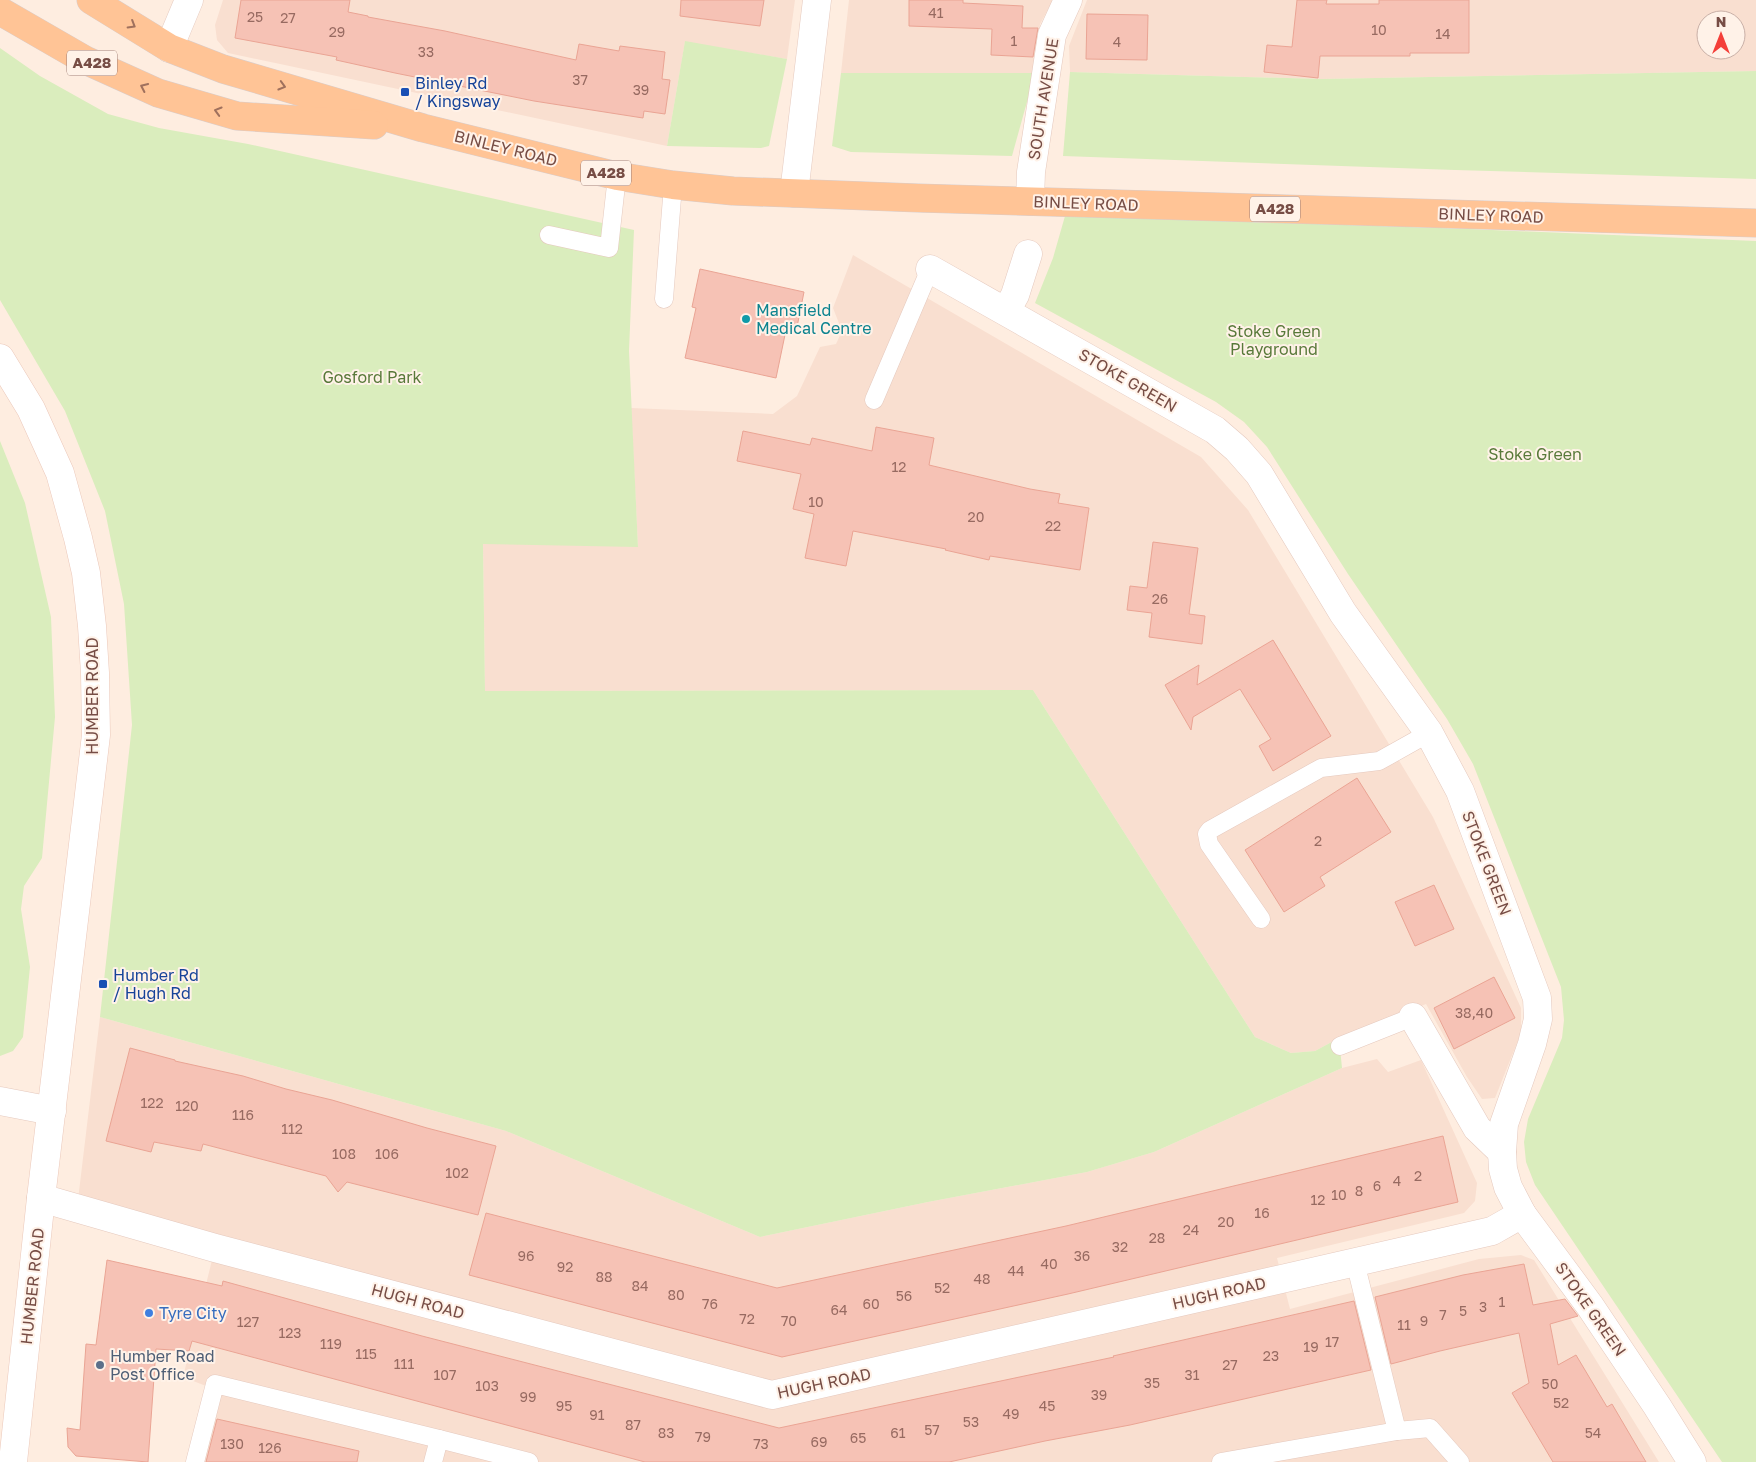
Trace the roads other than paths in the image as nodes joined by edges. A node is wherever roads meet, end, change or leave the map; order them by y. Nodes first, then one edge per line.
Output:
1 (91, 0) edge
2 (189, 0) edge
3 (817, 0) edge
4 (1068, 0) edge
5 (0, 11) edge
6 (169, 48) junction
7 (423, 128) junction
8 (617, 176) junction
9 (674, 185) junction
10 (794, 193) junction
11 (1030, 201) junction
12 (1756, 223) edge
13 (549, 235) dead end
14 (1028, 254) dead end
15 (930, 269) joint
16 (664, 299) dead end
17 (1006, 311) junction
18 (0, 358) edge
19 (874, 400) dead end
20 (1428, 733) junction
21 (1261, 919) dead end
22 (1413, 1017) joint
23 (1340, 1046) dead end
24 (0, 1101) edge
25 (52, 1111) junction
26 (1502, 1152) junction
27 (42, 1198) junction
28 (1522, 1214) junction
29 (1355, 1262) junction
30 (1397, 1431) junction
31 (438, 1440) junction
32 (13, 1462) edge
33 (195, 1462) edge
34 (433, 1462) edge
35 (529, 1462) edge
36 (1221, 1462) edge
37 (1460, 1462) edge
38 (1692, 1462) edge

1 -> 6 main road, BINLEY ROAD / A428
2 - 6 street
3 - 10 street
4 - 11 street, SOUTH AVENUE
7 -> 5 main road, BINLEY ROAD / A428
6 -> 7 main road, BINLEY ROAD / A428
7 - 8 main road, BINLEY ROAD / A428
8 - 9 main road, BINLEY ROAD / A428
8 - 13 lane
9 - 10 main road, BINLEY ROAD / A428
9 - 16 lane
10 - 11 main road, BINLEY ROAD / A428
11 - 12 main road, BINLEY ROAD / A428
14 - 17 street
15 - 17 street, STOKE GREEN
15 - 19 lane
17 - 20 street, STOKE GREEN
18 - 25 street, HUMBER ROAD
20 - 21 lane
20 - 26 street, STOKE GREEN
22 - 23 lane
22 - 26 street
24 - 25 street
25 - 27 street, HUMBER ROAD
26 - 28 street, STOKE GREEN
27 - 29 street, HUGH ROAD
27 - 32 street, HUMBER ROAD
28 - 29 street, HUGH ROAD
28 - 38 street, STOKE GREEN
29 - 30 lane
30 - 36 lane
30 - 37 lane
31 - 33 lane
31 - 34 lane
31 - 35 lane

